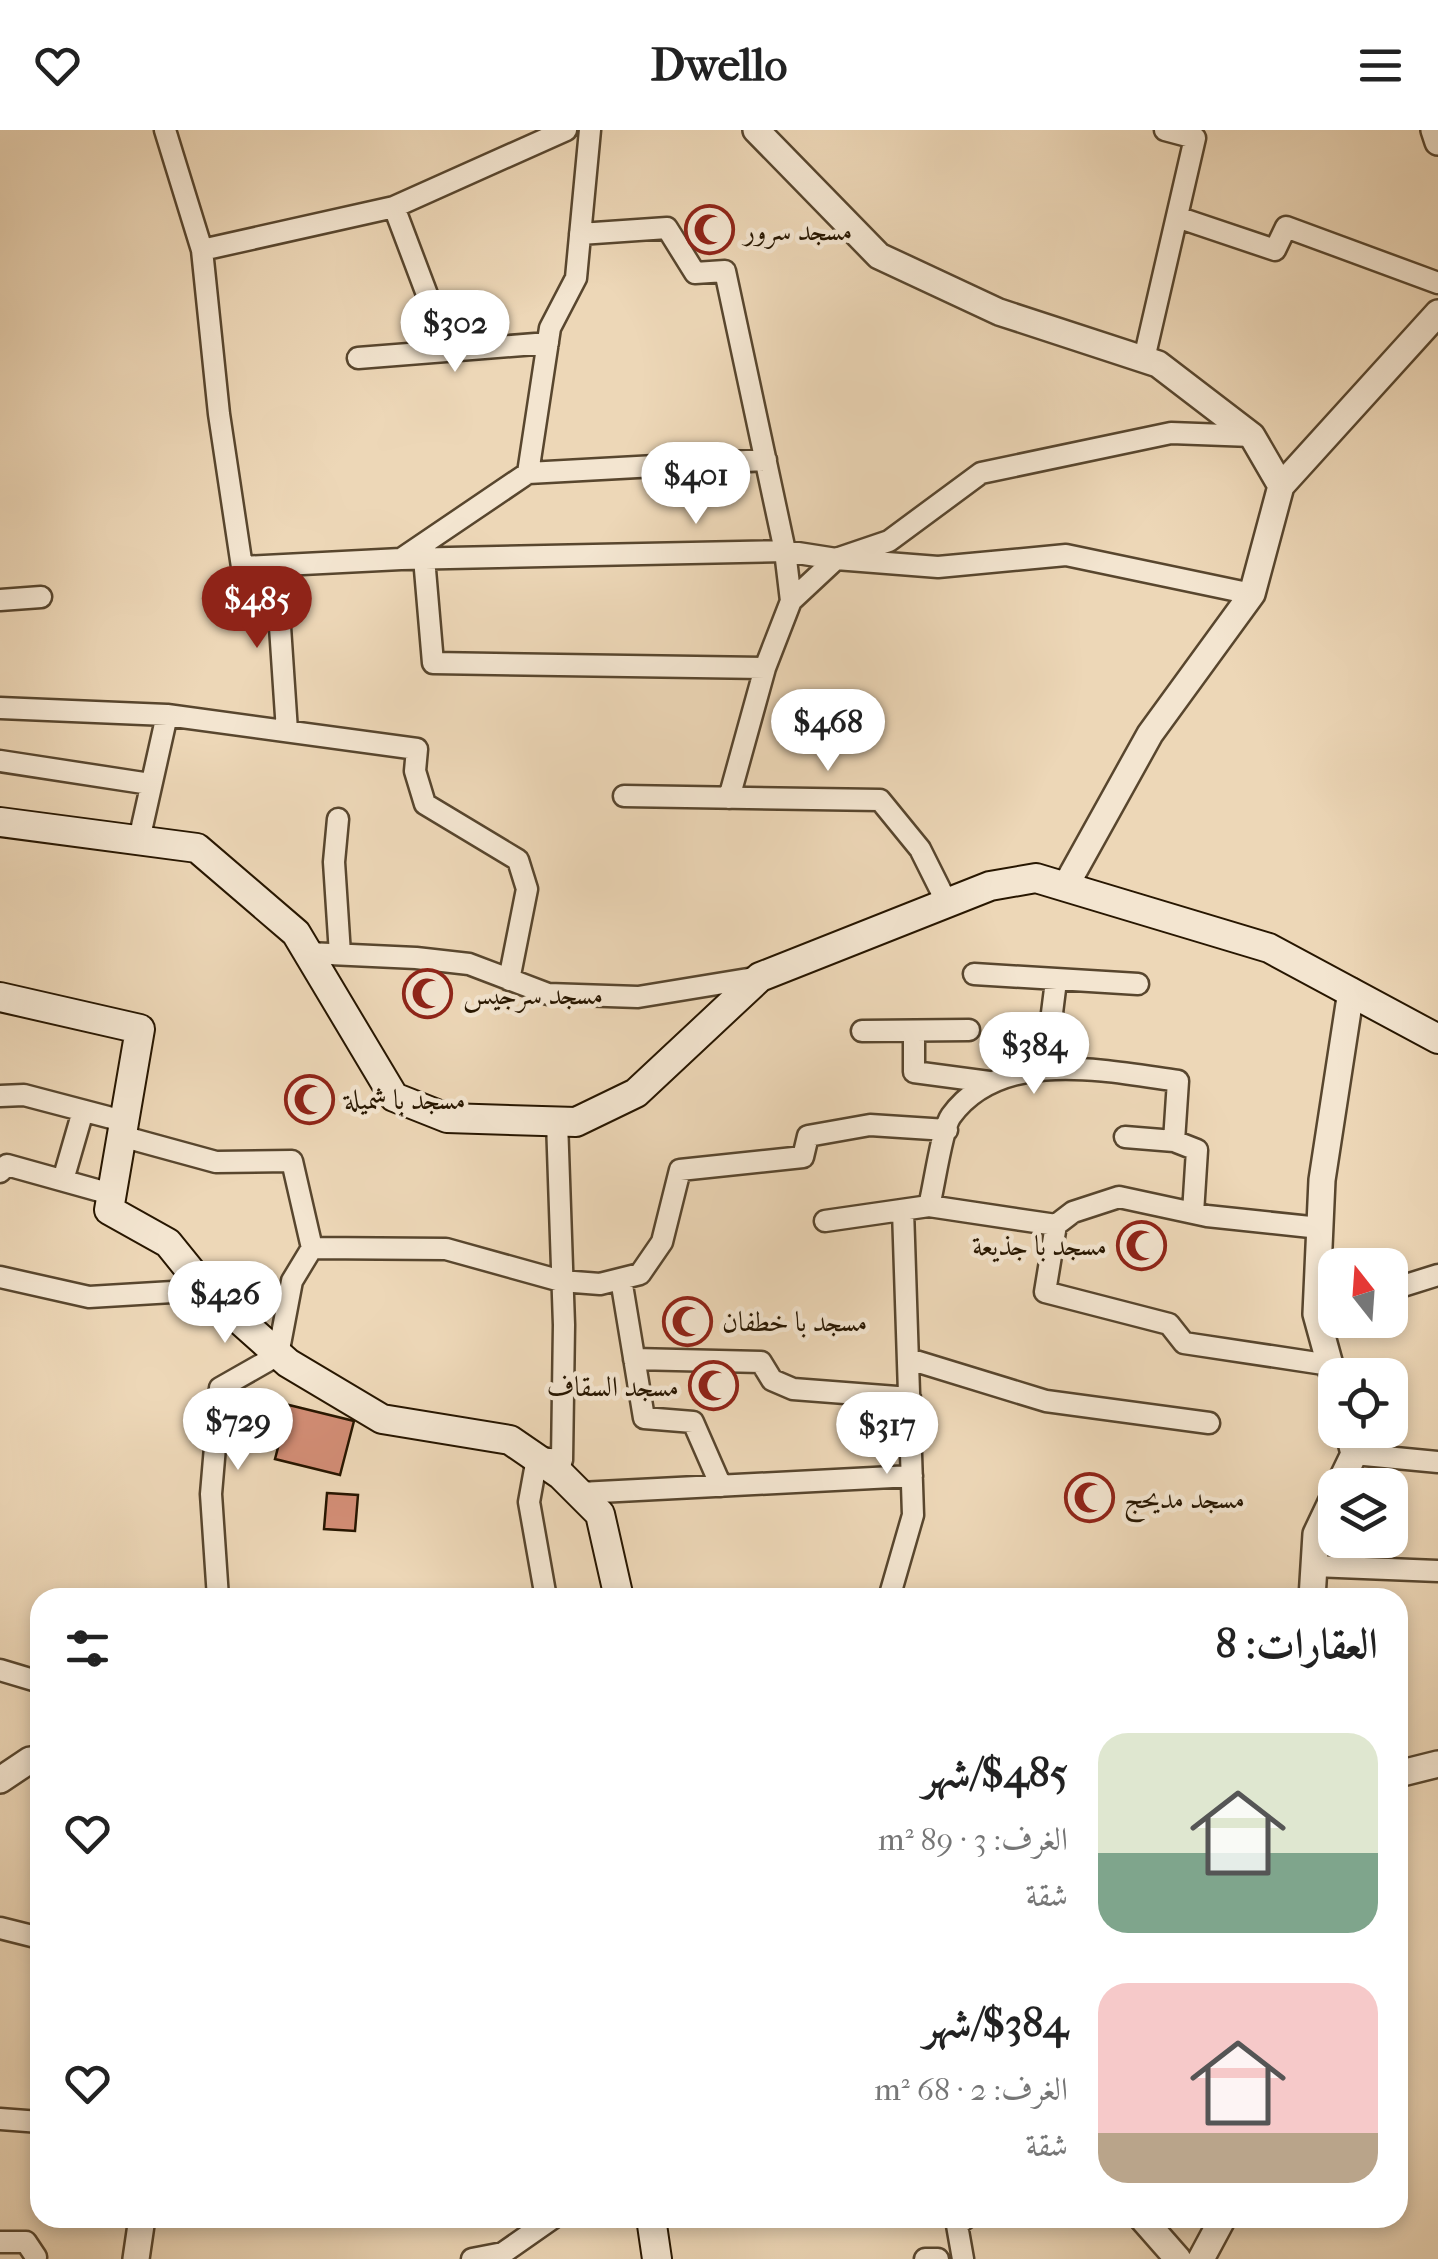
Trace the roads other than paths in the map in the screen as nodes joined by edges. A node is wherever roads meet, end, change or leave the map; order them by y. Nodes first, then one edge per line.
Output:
1 (165, 130) edge
2 (566, 130) edge
3 (590, 130) edge
4 (756, 130) edge
5 (1164, 130) edge
6 (1434, 130) edge
7 (1196, 133) edge
8 (1438, 142) edge
9 (394, 207) junction
10 (1177, 217) junction
11 (580, 234) junction
12 (202, 250) junction
13 (1438, 282) edge
14 (1438, 313) edge
15 (548, 343) junction
16 (448, 350) junction
17 (358, 358) dead end
18 (1144, 359) junction
19 (1252, 436) junction
20 (766, 460) junction
21 (528, 473) junction
22 (1280, 486) junction
23 (785, 550) junction
24 (424, 558) junction
25 (400, 559) junction
26 (836, 560) junction
27 (276, 567) junction
28 (1252, 594) junction
29 (41, 597) dead end
30 (0, 600) edge
31 (791, 600) junction
32 (766, 668) junction
33 (0, 708) edge
34 (167, 715) junction
35 (287, 732) junction
36 (0, 761) edge
37 (150, 784) junction
38 (624, 796) dead end
39 (728, 798) junction
40 (338, 819) dead end
41 (0, 822) edge
42 (139, 840) junction
43 (1065, 887) junction
44 (947, 903) junction
45 (308, 953) junction
46 (340, 954) junction
47 (974, 974) dead end
48 (760, 978) junction
49 (510, 980) junction
50 (1056, 980) junction
51 (1138, 984) dead end
52 (1351, 992) junction
53 (0, 997) edge
54 (914, 1030) junction
55 (969, 1030) dead end
56 (862, 1031) dead end
57 (1438, 1038) edge
58 (1044, 1069) junction
59 (989, 1082) junction
60 (0, 1096) edge
61 (83, 1111) junction
62 (557, 1122) junction
63 (122, 1128) junction
64 (947, 1130) junction
65 (1125, 1137) dead end
66 (1174, 1141) junction
67 (0, 1172) edge
68 (63, 1180) junction
69 (111, 1194) junction
70 (929, 1206) junction
71 (903, 1210) junction
72 (1193, 1213) junction
73 (825, 1221) dead end
74 (1056, 1224) junction
75 (1320, 1228) junction
76 (312, 1248) junction
77 (1321, 1248) edge
78 (1438, 1275) edge
79 (0, 1277) edge
80 (621, 1279) junction
81 (562, 1281) junction
82 (1408, 1284) edge
83 (206, 1290) junction
84 (278, 1355) junction
85 (634, 1359) junction
86 (910, 1359) junction
87 (1318, 1371) edge
88 (910, 1398) junction
89 (1209, 1423) dead end
90 (1377, 1448) edge
91 (537, 1458) junction
92 (1438, 1462) edge
93 (912, 1476) junction
94 (721, 1486) junction
95 (580, 1493) junction
96 (1318, 1530) edge
97 (1314, 1566) junction
98 (1438, 1571) edge
99 (217, 1588) edge
100 (544, 1588) edge
101 (617, 1588) edge
102 (892, 1588) edge
103 (1313, 1588) edge
104 (0, 1670) edge
105 (30, 1679) edge
106 (30, 1760) edge
107 (1438, 1764) edge
108 (1408, 1772) edge
109 (3, 1776) edge
110 (0, 1928) edge
111 (30, 1936) edge
112 (0, 2118) edge
113 (30, 2121) edge
114 (141, 2228) edge
115 (538, 2228) edge
116 (651, 2228) edge
117 (957, 2228) edge
118 (1151, 2228) edge
119 (1218, 2228) edge
120 (0, 2242) edge
121 (41, 2258) edge
122 (136, 2259) edge
123 (472, 2259) edge
124 (656, 2259) edge
125 (925, 2259) edge
126 (938, 2259) edge
127 (963, 2259) edge
128 (1178, 2259) edge
129 (1201, 2259) edge

1 - 12 street
2 - 9 street
3 - 11 street
4 - 18 street
5 - 7 street
6 - 8 street
7 - 10 street
9 - 12 street
9 - 16 street
10 - 13 street
10 - 18 street
11 - 15 street
11 - 20 street
12 - 27 street
14 - 22 street
15 - 16 street
15 - 21 street
16 - 17 street
18 - 19 street
19 - 22 street
19 - 26 street
20 - 21 street
20 - 23 street
21 - 25 street
22 - 28 street
23 - 24 street
23 - 26 street
23 - 31 street
24 - 25 street
24 - 32 street
25 - 27 street
26 - 28 street
26 - 31 street
27 - 35 street
28 - 43 street
29 - 30 street
31 - 32 street
32 - 39 street
33 - 34 street
34 - 35 street
34 - 37 street
35 - 49 street
36 - 37 street
37 - 42 street
38 - 39 street
39 - 44 street
40 - 46 street
41 - 42 main road
42 - 45 main road
43 - 44 main road
43 - 52 main road
44 - 48 main road
45 - 46 street
45 - 62 main road
46 - 49 street
47 - 50 street
48 - 49 street
48 - 62 main road
50 - 51 street
50 - 58 street
52 - 57 main road
52 - 75 street
53 - 63 main road
54 - 55 street
54 - 56 street
54 - 59 street
58 - 59 street
58 - 66 street
59 - 64 street
60 - 61 street
61 - 63 street
61 - 68 street
62 - 81 street
63 - 69 main road
63 - 76 street
64 - 70 street
64 - 80 street
65 - 66 street
66 - 72 street
67 - 68 street
68 - 69 street
69 - 83 main road
70 - 71 street
70 - 74 street
71 - 73 street
71 - 86 street
72 - 74 street
72 - 75 street
74 - 87 street
75 - 77 street
76 - 81 street
76 - 84 street
78 - 82 street
79 - 83 street
80 - 81 street
80 - 85 street
81 - 91 street
83 - 84 main road
84 - 91 main road
84 - 99 street
85 - 88 street
85 - 94 street
86 - 88 street
86 - 89 street
88 - 93 street
90 - 92 street
91 - 95 main road
91 - 100 street
93 - 94 street
93 - 102 street
94 - 95 street
95 - 101 main road
96 - 97 street
97 - 98 street
97 - 103 street
104 - 105 street
106 - 109 street
107 - 108 street
110 - 111 street
112 - 113 street
114 - 122 street
115 - 123 street
116 - 124 main road
117 - 127 street
118 - 128 street
119 - 129 street
120 - 121 street
125 - 126 street

